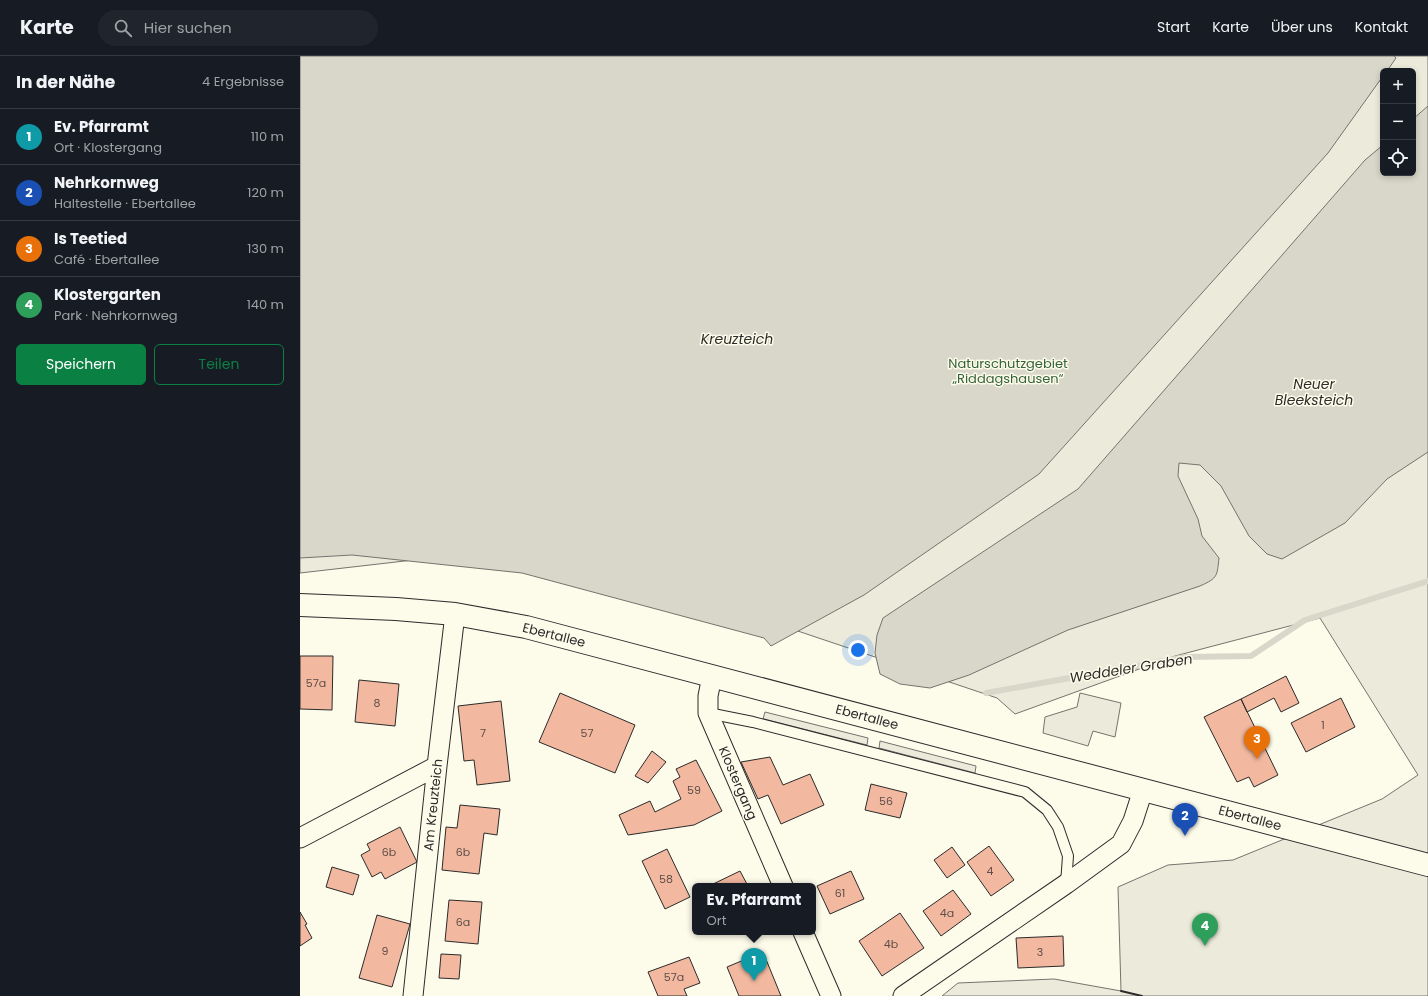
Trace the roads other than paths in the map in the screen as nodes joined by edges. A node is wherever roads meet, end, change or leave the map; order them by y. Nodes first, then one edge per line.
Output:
1 (300, 605) edge
2 (455, 614) junction
3 (712, 676) junction
4 (708, 713) junction
5 (437, 766) junction
6 (1143, 790) junction
7 (300, 838) edge
8 (1428, 865) edge
9 (782, 883) edge
10 (1066, 884) junction
11 (804, 935) edge
12 (412, 996) edge
13 (831, 996) edge
14 (903, 996) edge

1 - 2 main road, Ebertallee
2 - 3 main road, Ebertallee
2 - 5 street, Am Kreuzteich
3 - 4 street, Klostergang
3 - 6 main road, Ebertallee
4 - 9 street, Klostergang
4 - 10 lane
5 - 7 street
5 - 12 street, Am Kreuzteich
6 - 8 main road, Ebertallee
6 - 10 street
10 - 14 street
11 - 13 street

